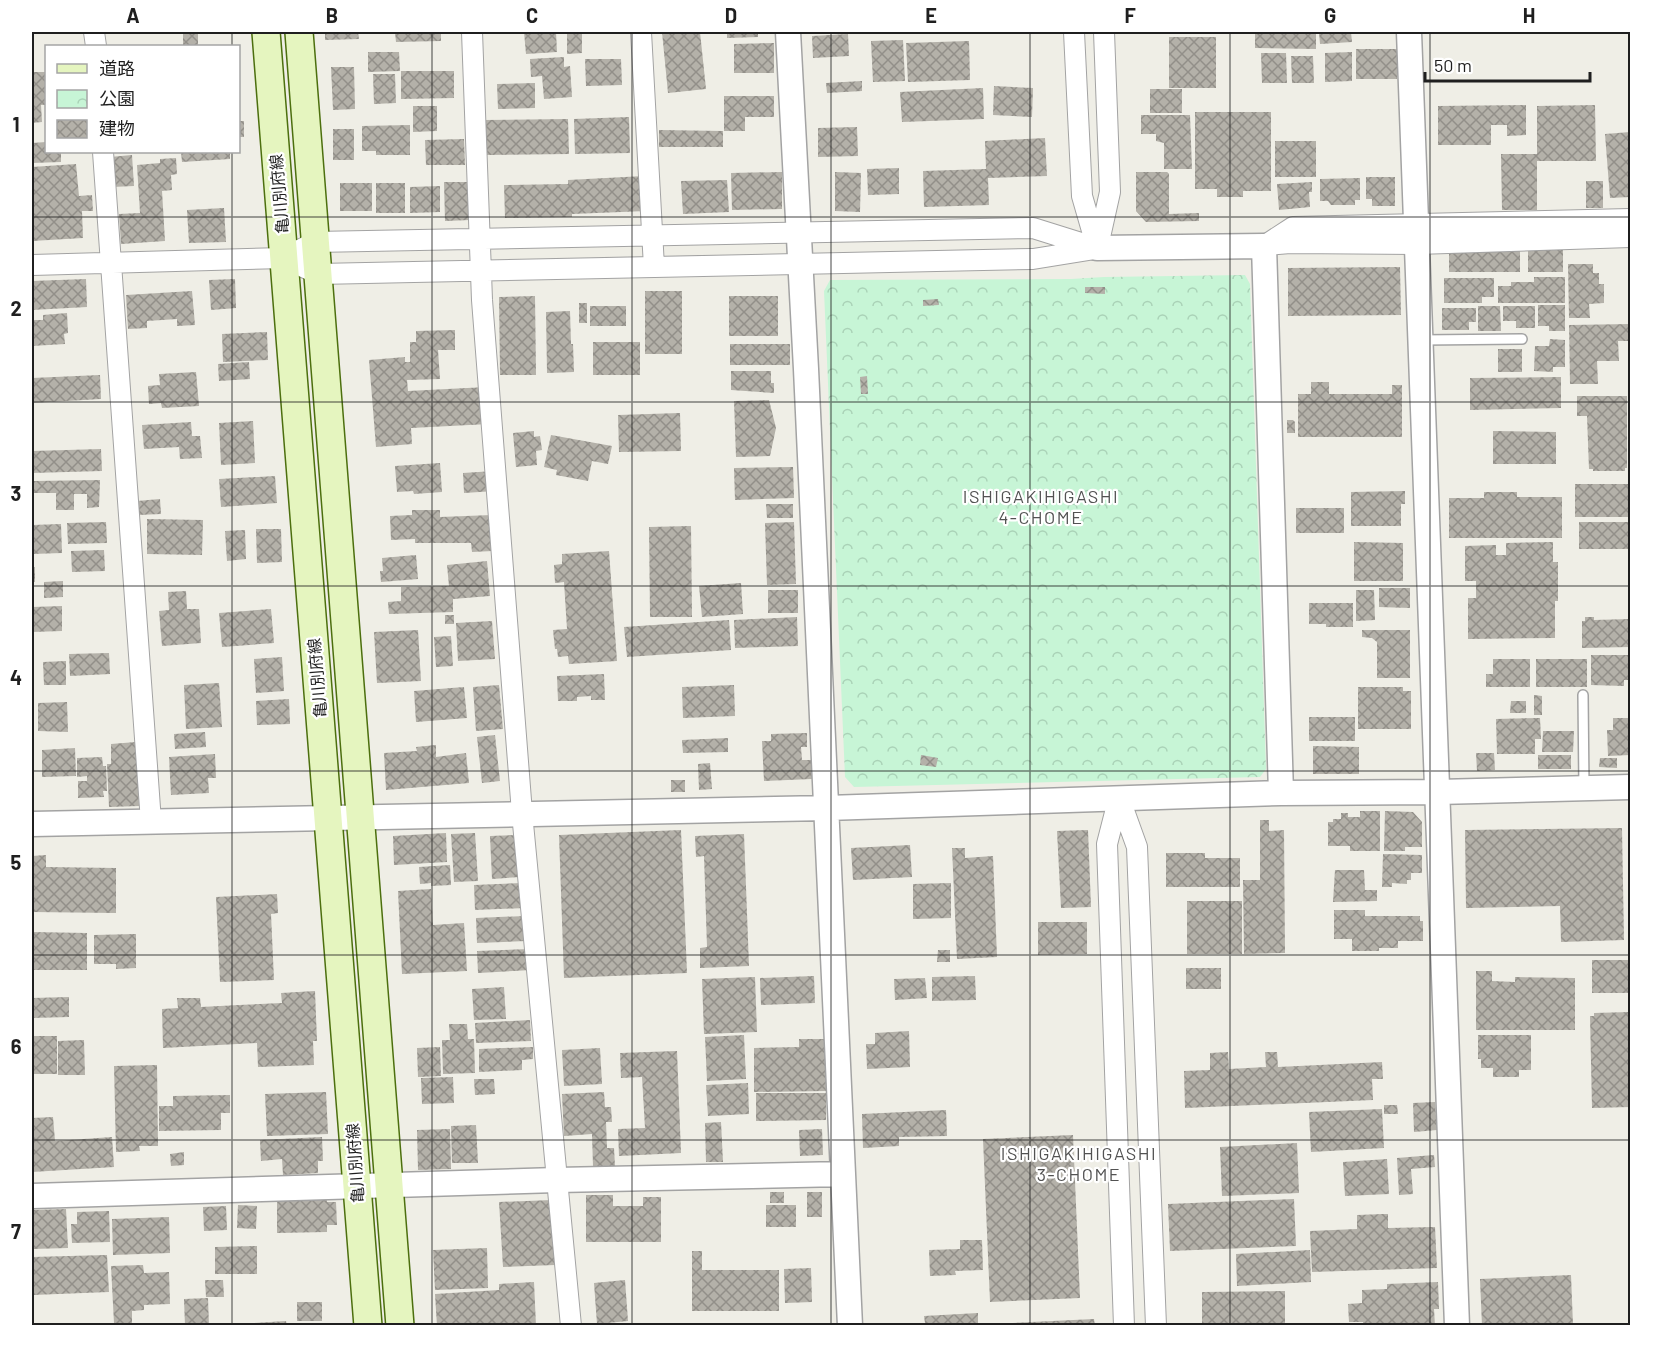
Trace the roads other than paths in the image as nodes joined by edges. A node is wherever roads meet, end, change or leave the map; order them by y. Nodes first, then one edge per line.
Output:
1 (266, 32) edge
2 (299, 32) edge
3 (472, 32) edge
4 (641, 32) edge
5 (788, 32) edge
6 (1074, 32) edge
7 (1104, 32) edge
8 (1409, 32) edge
9 (103, 153) edge
10 (1630, 219) edge
11 (799, 233) junction
12 (1417, 234) junction
13 (652, 236) junction
14 (1630, 237) edge
15 (480, 239) junction
16 (315, 242) junction
17 (1264, 246) junction
18 (1098, 248) junction
19 (284, 258) junction
20 (111, 262) junction
21 (32, 264) edge
22 (801, 264) junction
23 (654, 267) junction
24 (481, 270) junction
25 (318, 274) junction
26 (1522, 339) dead end
27 (1421, 340) junction
28 (1583, 695) dead end
29 (1630, 787) edge
30 (1584, 788) junction
31 (1438, 792) junction
32 (1281, 793) junction
33 (1119, 797) junction
34 (826, 808) junction
35 (522, 813) junction
36 (360, 816) junction
37 (328, 817) junction
38 (152, 822) junction
39 (32, 824) edge
40 (843, 1174) junction
41 (557, 1180) junction
42 (389, 1185) junction
43 (357, 1186) junction
44 (32, 1196) edge
45 (368, 1326) edge
46 (400, 1326) edge
47 (572, 1326) edge
48 (850, 1326) edge
49 (1124, 1326) edge
50 (1156, 1326) edge
51 (1457, 1326) edge

1 - 19 main road, 亀川別府線
2 - 16 main road, 亀川別府線
3 - 15 street
4 - 13 street
5 - 11 street
6 - 18 street
7 - 18 street
8 - 12 street
9 - 20 street
10 - 12 street
11 - 13 street
11 - 18 street
11 - 22 street
12 - 14 street
12 - 17 street
12 - 27 street
13 - 15 street
13 - 23 street
15 - 16 street
15 - 24 street
16 - 19 street
16 - 25 main road, 亀川別府線
17 - 18 street
17 - 32 street
18 - 22 street
19 - 20 street
19 - 25 street
19 - 37 main road, 亀川別府線
20 - 21 street
20 - 38 street
22 - 23 street
22 - 34 street
23 - 24 street
24 - 25 street
24 - 35 street
25 - 36 main road, 亀川別府線
26 - 27 lane
27 - 31 street
28 - 30 lane
29 - 30 street
30 - 31 street
31 - 32 street
31 - 51 street
32 - 33 street
33 - 34 street
33 - 49 street
33 - 50 street
34 - 35 street
34 - 40 street
35 - 36 street
35 - 41 street
36 - 37 street
36 - 42 main road, 亀川別府線
37 - 38 street
37 - 43 main road, 亀川別府線
38 - 39 street
40 - 41 street
40 - 48 street
41 - 42 street
41 - 47 street
42 - 43 street
42 - 46 main road, 亀川別府線
43 - 44 street
43 - 45 main road, 亀川別府線

